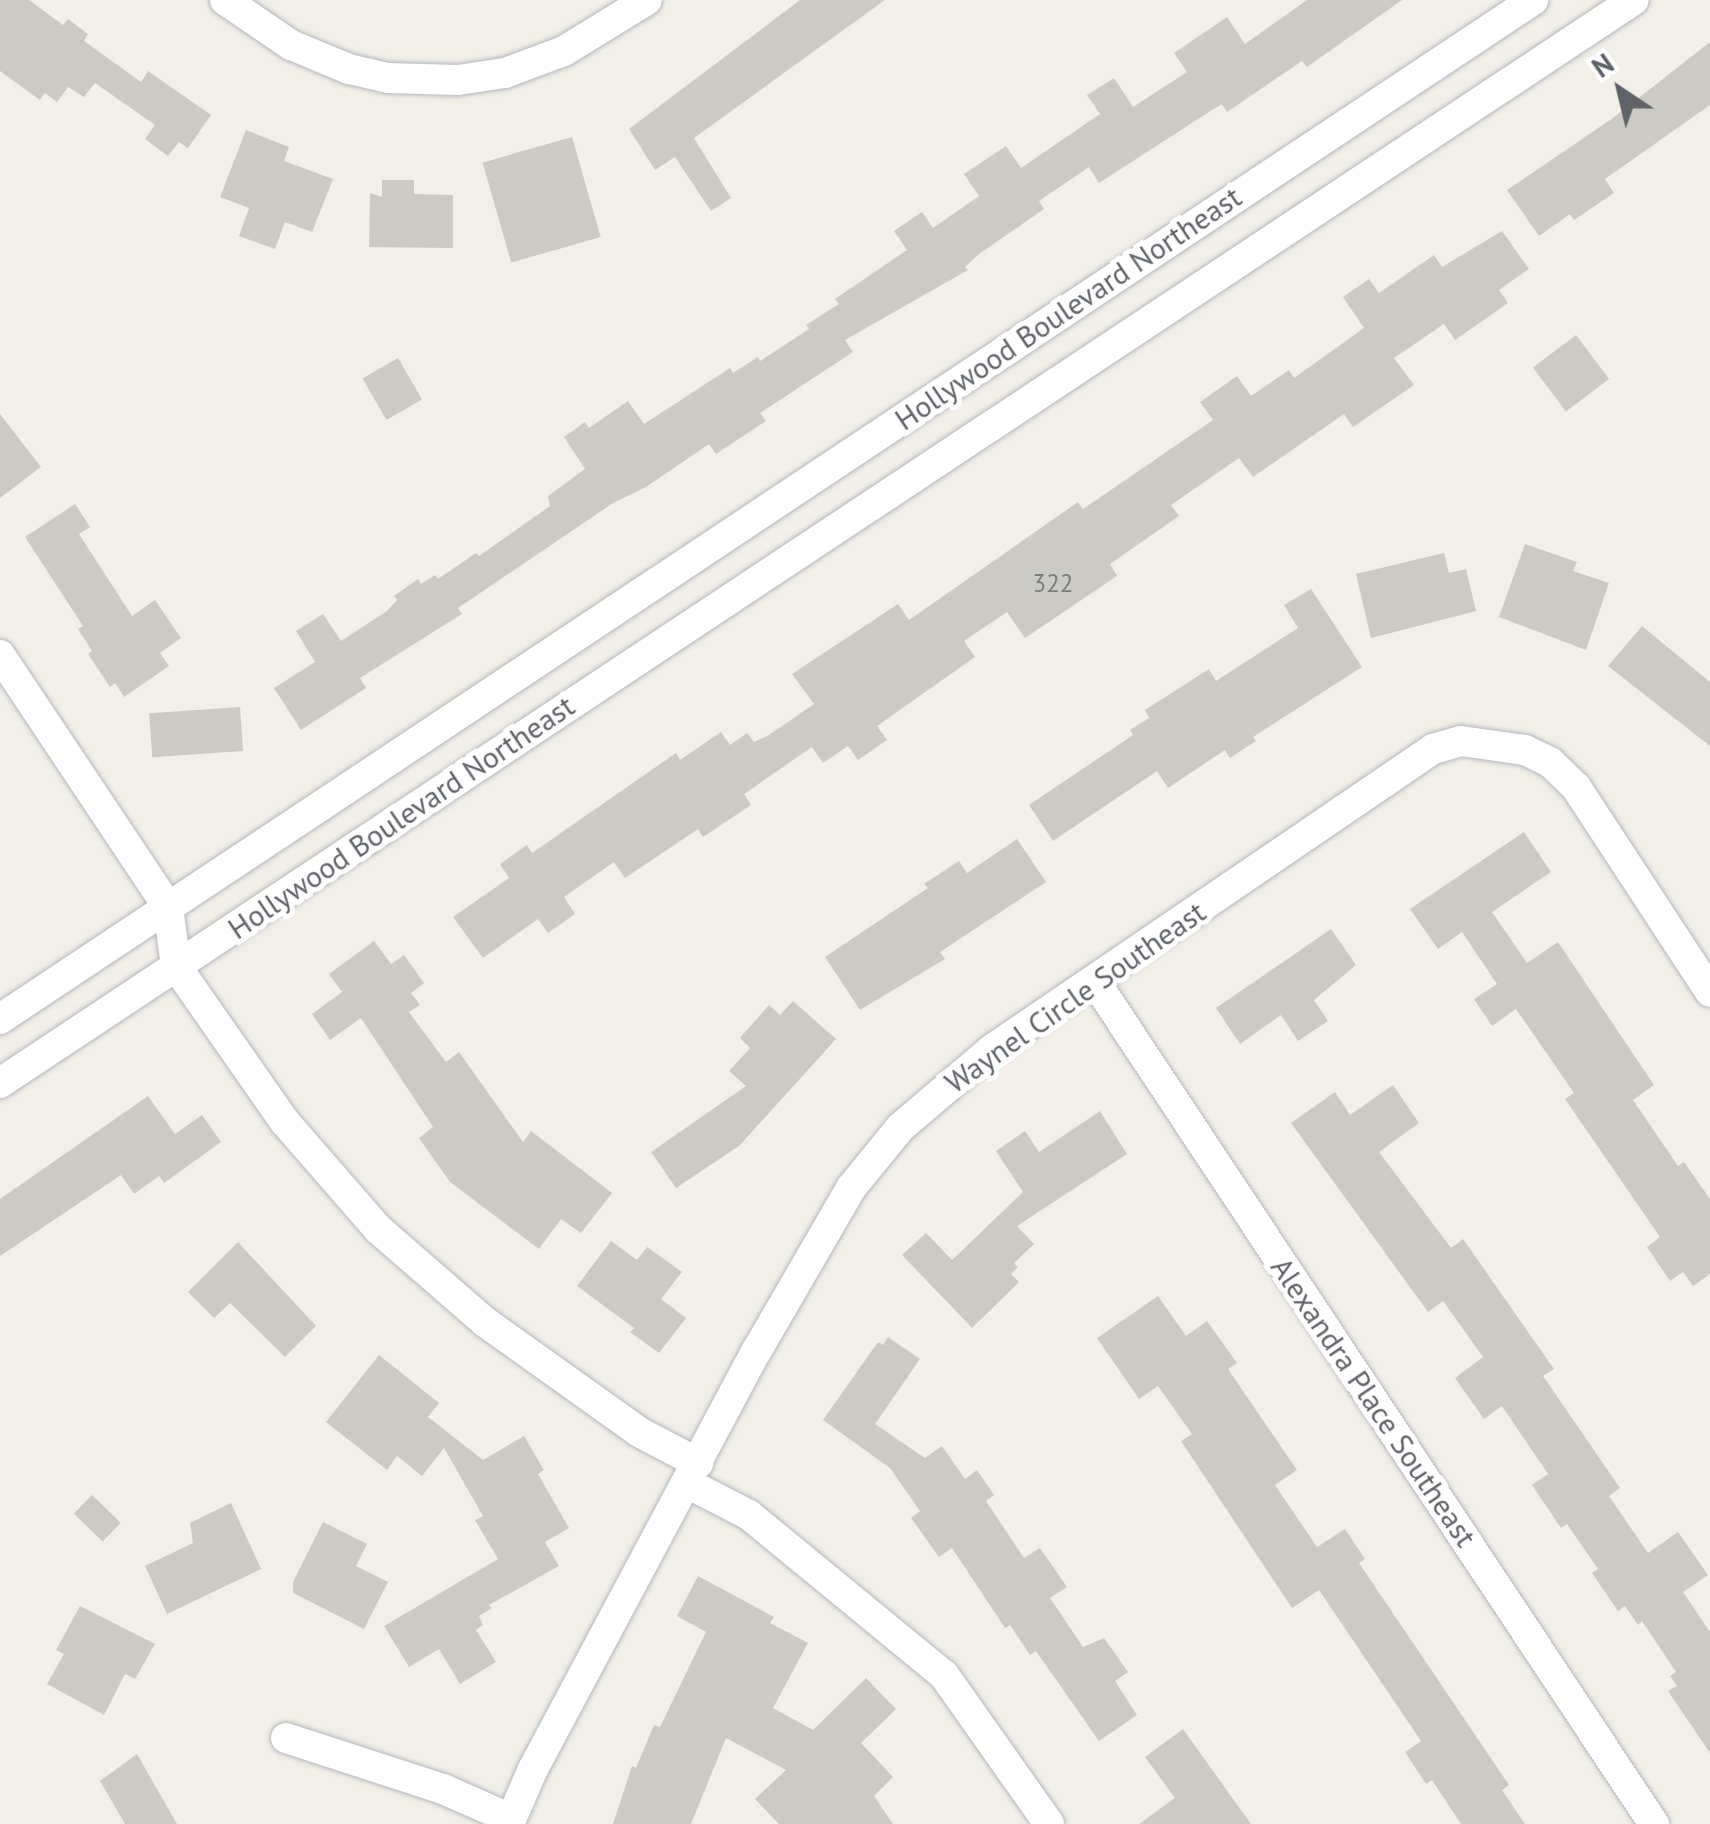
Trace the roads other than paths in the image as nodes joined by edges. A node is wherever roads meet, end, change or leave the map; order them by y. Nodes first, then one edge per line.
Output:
1 (225, 0) edge
2 (646, 0) edge
3 (1533, 0) edge
4 (1634, 0) edge
5 (1366, 111) junction
6 (1396, 158) junction
7 (771, 505) junction
8 (801, 552) junction
9 (0, 655) edge
10 (168, 907) junction
11 (176, 966) junction
12 (1094, 980) junction
13 (1710, 992) edge
14 (0, 1019) edge
15 (0, 1083) edge
16 (693, 1473) junction
17 (286, 1738) dead end
18 (510, 1822) edge
19 (1049, 1824) edge
20 (1654, 1824) edge

1 - 2 street
3 - 5 street, Hollywood Boulevard Northeast
4 - 6 street, Hollywood Boulevard Northeast
5 - 6 street
5 - 7 street, Hollywood Boulevard Northeast
6 - 8 street, Hollywood Boulevard Northeast
7 - 8 street
7 - 10 street, Hollywood Boulevard Northeast
8 - 11 street, Hollywood Boulevard Northeast
9 - 10 street
10 - 11 street
10 - 14 street, Hollywood Boulevard Northeast
11 - 15 street, Hollywood Boulevard Northeast
11 - 16 street
12 - 13 street, Waynel Circle Southeast
12 - 16 street, Waynel Circle Southeast
12 - 20 street, Alexandra Place Southeast
16 - 18 street, Waynel Circle Southeast
16 - 19 street
17 - 18 street

